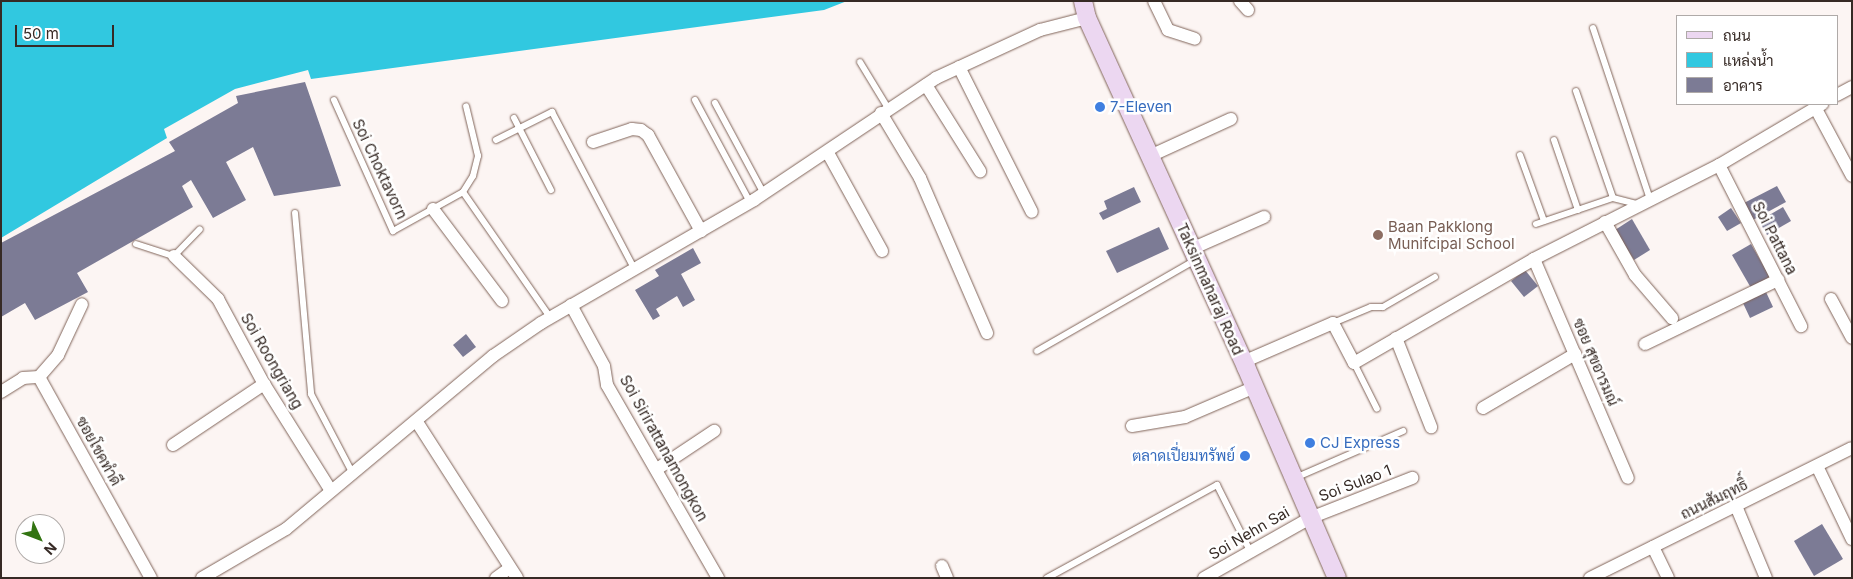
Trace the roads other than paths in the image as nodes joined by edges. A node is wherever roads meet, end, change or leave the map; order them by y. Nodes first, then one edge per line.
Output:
1 (1154, 1) edge
2 (1085, 10) edge
3 (1593, 28) dead end
4 (1195, 39) dead end
5 (860, 62) dead end
6 (959, 67) junction
7 (926, 85) junction
8 (1852, 87) edge
9 (1576, 91) dead end
10 (1838, 94) edge
11 (334, 100) dead end
12 (695, 100) dead end
13 (715, 103) dead end
14 (466, 106) dead end
15 (1819, 106) edge
16 (884, 111) junction
17 (514, 118) dead end
18 (1231, 118) dead end
19 (519, 128) junction
20 (496, 140) dead end
21 (1554, 140) dead end
22 (593, 142) dead end
23 (828, 153) junction
24 (1520, 155) dead end
25 (1150, 156) junction
26 (1719, 165) junction
27 (980, 171) dead end
28 (1852, 176) edge
29 (550, 190) dead end
30 (463, 192) junction
31 (764, 194) junction
32 (1613, 198) junction
33 (1650, 199) junction
34 (750, 202) junction
35 (1637, 204) junction
36 (433, 208) junction
37 (1578, 210) junction
38 (1032, 212) dead end
39 (295, 213) dead end
40 (1264, 217) dead end
41 (1544, 221) junction
42 (1604, 222) junction
43 (1536, 224) dead end
44 (200, 228) dead end
45 (701, 230) junction
46 (136, 244) dead end
47 (882, 251) dead end
48 (1194, 254) junction
49 (174, 256) junction
50 (1534, 259) junction
51 (635, 270) junction
52 (1435, 277) dead end
53 (1778, 280) junction
54 (1831, 299) dead end
55 (502, 300) dead end
56 (82, 304) dead end
57 (571, 305) junction
58 (550, 317) junction
59 (1672, 318) dead end
60 (1333, 323) junction
61 (1801, 326) dead end
62 (987, 334) dead end
63 (1396, 338) junction
64 (1852, 338) edge
65 (1646, 344) dead end
66 (1036, 351) dead end
67 (1575, 354) junction
68 (1243, 362) junction
69 (1354, 363) junction
70 (39, 377) junction
71 (264, 384) junction
72 (1255, 387) junction
73 (1, 392) edge
74 (1483, 408) dead end
75 (1377, 409) dead end
76 (417, 422) junction
77 (1132, 426) dead end
78 (1432, 427) dead end
79 (714, 431) dead end
80 (1403, 431) dead end
81 (173, 445) dead end
82 (1852, 448) edge
83 (1816, 466) junction
84 (657, 469) junction
85 (352, 472) junction
86 (1412, 478) dead end
87 (1628, 478) dead end
88 (1294, 479) junction
89 (331, 491) junction
90 (1736, 506) junction
91 (1310, 518) junction
92 (1852, 539) edge
93 (1653, 547) junction
94 (1250, 551) junction
95 (514, 573) edge
96 (151, 578) edge
97 (202, 578) edge
98 (496, 578) edge
99 (718, 578) edge
100 (1047, 578) edge
101 (1204, 578) edge
102 (1337, 578) edge
103 (1590, 578) edge
104 (1668, 578) edge
105 (1766, 578) edge

1 - 4 street
2 - 6 street
2 - 25 street, Taksinmaharaj Road
3 - 33 lane
5 - 16 lane
6 - 7 street
6 - 38 street
7 - 16 street
7 - 27 street
8 - 10 street
9 - 32 lane
11 - 36 lane, Soi Choktavorn
12 - 34 lane
13 - 31 lane
14 - 30 lane
15 - 26 street
15 - 28 street
16 - 23 street
16 - 62 street
17 - 19 lane
18 - 25 street
19 - 20 lane
19 - 29 lane
19 - 51 lane
21 - 37 lane
22 - 45 street
23 - 31 street
23 - 47 street
24 - 41 lane
25 - 48 street, Taksinmaharaj Road
26 - 33 street
26 - 53 street, Soi Pattana
30 - 36 lane, Soi Choktavorn
30 - 58 lane
31 - 34 street
32 - 35 lane
32 - 37 lane
33 - 35 street
34 - 45 street
35 - 42 street
36 - 55 street
37 - 41 lane
39 - 85 lane
40 - 48 street
41 - 43 lane
42 - 50 street
42 - 59 street
44 - 49 lane
45 - 51 street
46 - 49 lane
48 - 66 lane
48 - 68 street, Taksinmaharaj Road
49 - 71 street, Soi Roongriang
50 - 63 street
50 - 67 street, ซอย สุขอารมณ์
51 - 57 street
52 - 60 lane
53 - 61 street, Soi Pattana
53 - 65 street
54 - 64 street
56 - 70 street
57 - 58 street
57 - 84 street, Soi Sirirattanamongkon
58 - 76 street
60 - 68 street
60 - 69 street
63 - 69 street
63 - 78 street
67 - 74 street
67 - 87 street, ซอย สุขอารมณ์
68 - 72 street, Taksinmaharaj Road
69 - 75 lane
70 - 73 street
70 - 96 street, ซอยโชคทำดี
71 - 81 street
71 - 89 street, Soi Roongriang
72 - 77 street
72 - 88 street, Taksinmaharaj Road
76 - 85 street
76 - 95 street
79 - 84 street
80 - 88 lane
82 - 83 street, ถนนสัมฤทธิ์
83 - 90 street, ถนนสัมฤทธิ์
83 - 92 street
84 - 99 street, Soi Sirirattanamongkon
85 - 89 street
86 - 91 street, Soi Sulao 1
88 - 91 street, Taksinmaharaj Road
89 - 97 street
90 - 93 street, ถนนสัมฤทธิ์
90 - 105 street
91 - 94 street, Soi Nehn Sai
91 - 102 street, Taksinmaharaj Road
93 - 103 street, ถนนสัมฤทธิ์
93 - 104 street
94 - 100 lane
94 - 101 street, Soi Nehn Sai
95 - 98 street

